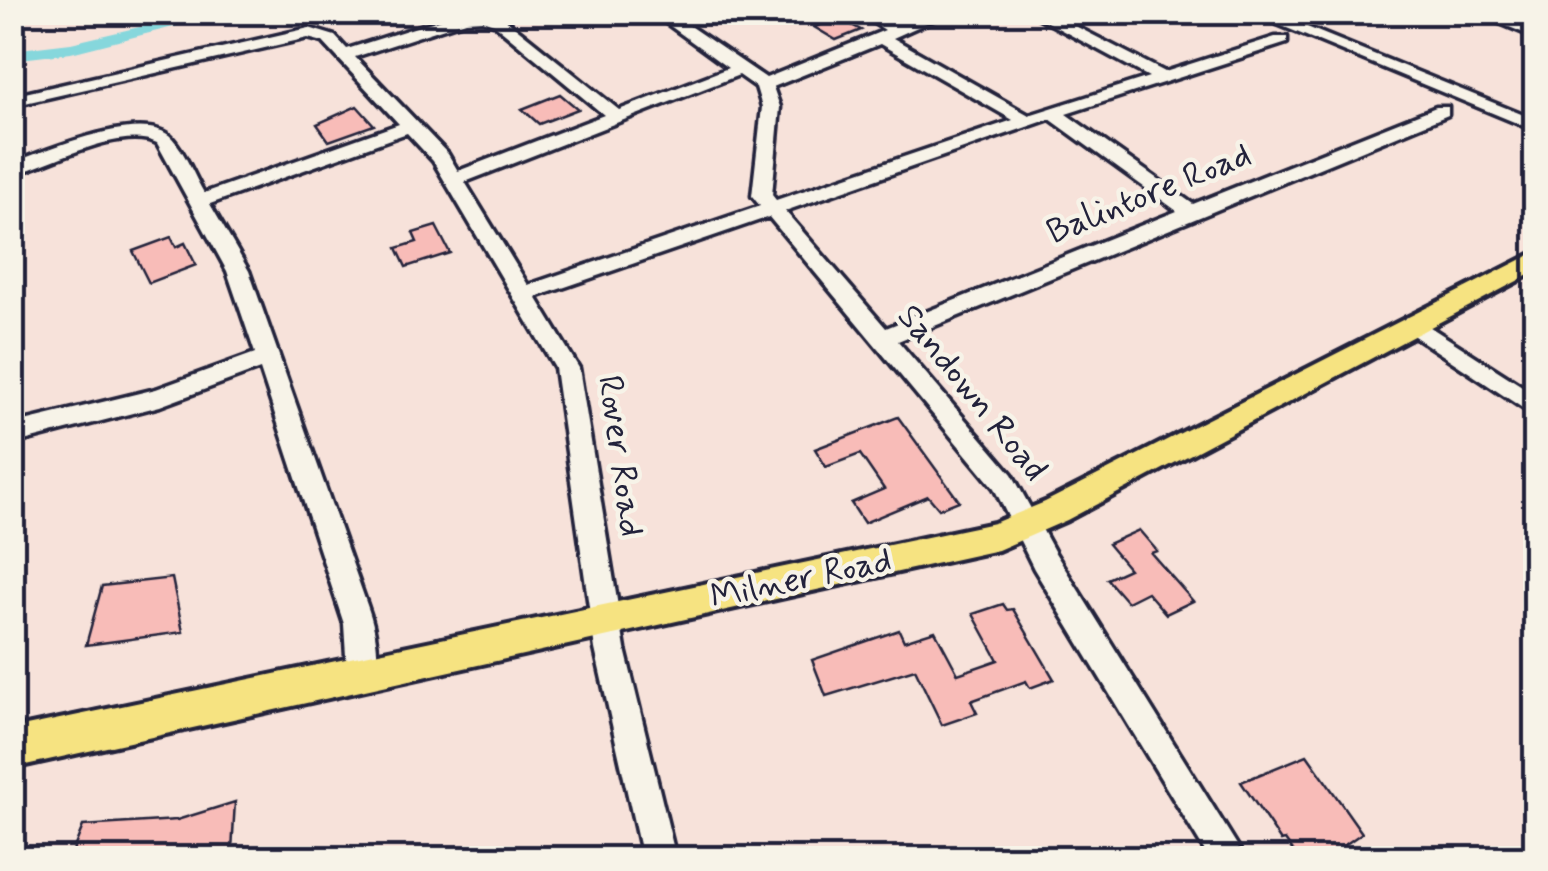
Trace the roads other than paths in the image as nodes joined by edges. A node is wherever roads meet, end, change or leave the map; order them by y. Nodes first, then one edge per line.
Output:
1 (658, 12) edge
2 (864, 12) edge
3 (944, 12) edge
4 (1035, 12) edge
5 (1255, 12) edge
6 (1480, 12) edge
7 (1536, 34) edge
8 (889, 35) junction
9 (1280, 40) dead end
10 (344, 55) junction
11 (742, 68) junction
12 (1162, 77) junction
13 (764, 85) junction
14 (12, 101) edge
15 (1447, 103) junction
16 (1053, 113) junction
17 (616, 116) junction
18 (1027, 122) junction
19 (409, 126) junction
20 (1536, 126) edge
21 (1536, 134) edge
22 (12, 168) edge
23 (453, 180) junction
24 (200, 200) junction
25 (770, 208) junction
26 (1191, 212) junction
27 (1536, 260) edge
28 (522, 294) junction
29 (1413, 324) junction
30 (880, 338) junction
31 (269, 357) junction
32 (1536, 408) edge
33 (12, 434) edge
34 (1026, 525) junction
35 (606, 620) junction
36 (362, 672) junction
37 (12, 749) edge
38 (659, 858) edge
39 (1228, 858) edge

1 - 11 street
2 - 8 street
3 - 8 street
4 - 12 street
5 - 15 street
6 - 7 street
8 - 13 street
8 - 18 street
9 - 12 street
10 - 14 street, Rover Road
10 - 17 street
10 - 19 street, Rover Road
11 - 13 street
11 - 17 street
12 - 16 street
13 - 25 street
15 - 20 street
15 - 21 street
15 - 26 street, Balintore Road
16 - 18 street
16 - 26 street
17 - 23 street
18 - 25 street
19 - 23 street, Rover Road
19 - 24 street
22 - 24 street
23 - 28 street, Rover Road
24 - 31 street
25 - 28 street
25 - 30 street, Sandown Road
26 - 30 street, Balintore Road
27 - 29 main road, Milner Road
28 - 35 street, Rover Road
29 - 32 street
29 - 34 main road, Milner Road
30 - 34 street, Sandown Road
31 - 33 street
31 - 36 street
34 - 35 main road, Milner Road
34 - 39 street, Sandown Road
35 - 36 main road, Milner Road
35 - 38 street, Rover Road
36 - 37 main road, Milner Road

